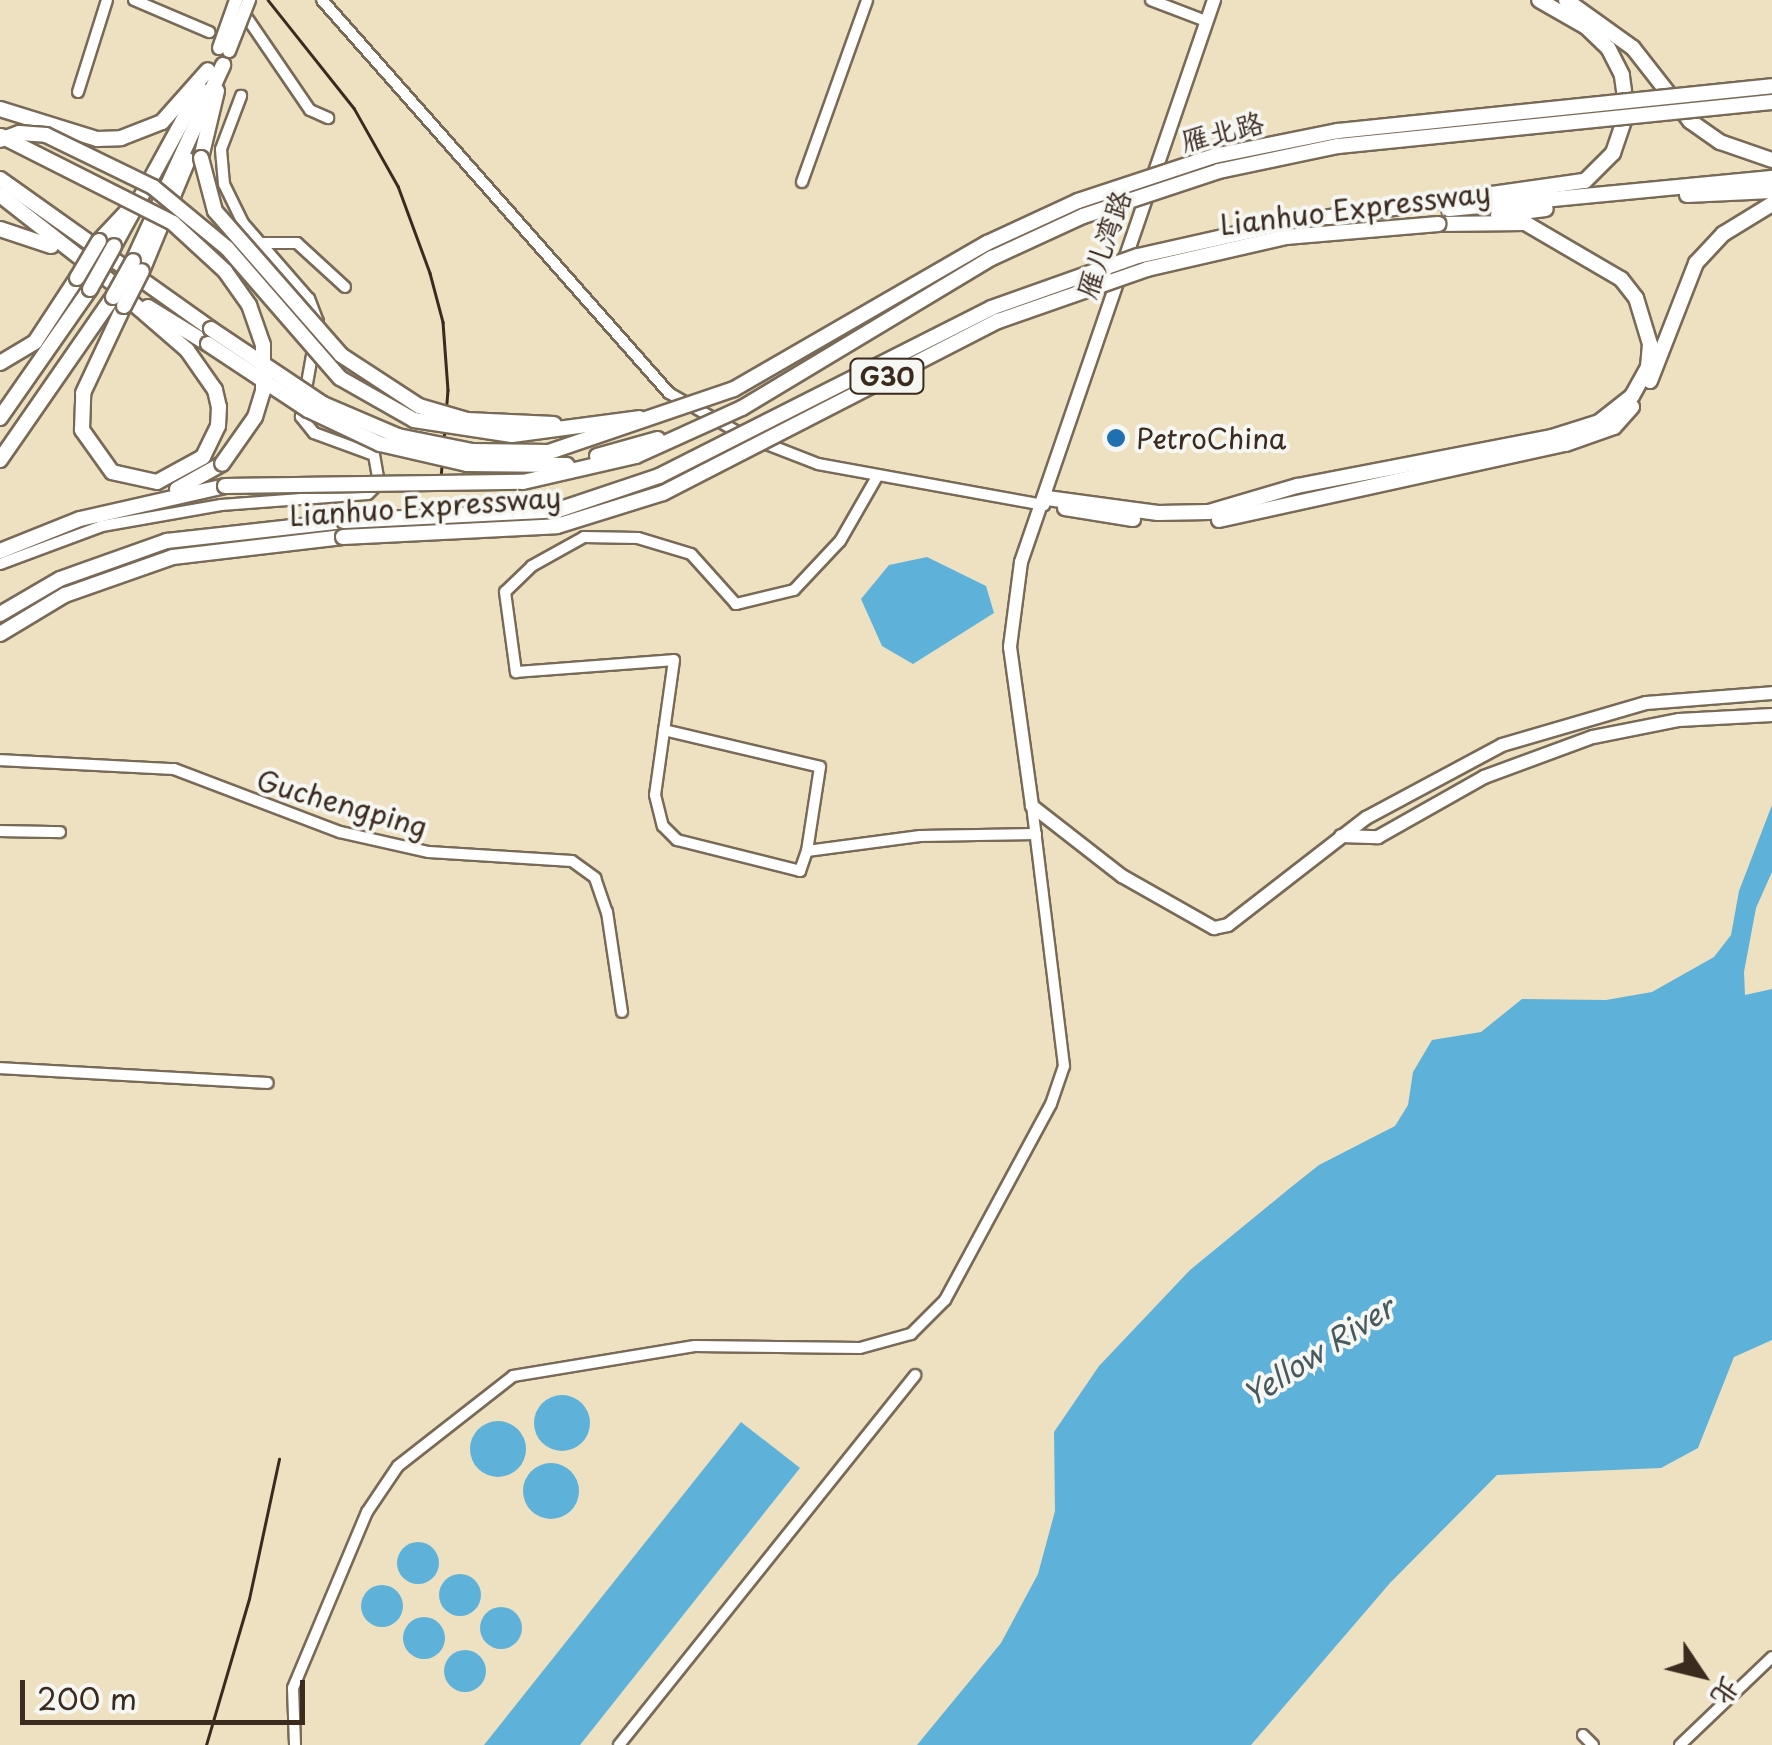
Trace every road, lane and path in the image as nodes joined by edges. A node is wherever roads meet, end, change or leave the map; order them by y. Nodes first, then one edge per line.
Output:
1 (107, 0) edge
2 (134, 0) edge
3 (235, 0) edge
4 (249, 0) edge
5 (322, 0) edge
6 (1151, 0) edge
7 (1214, 0) edge
8 (1540, 0) edge
9 (1566, 0) edge
10 (865, 1) edge
11 (1206, 21) junction
12 (210, 32) dead end
13 (220, 59) junction
14 (1772, 86) edge
15 (78, 92) dead end
16 (241, 96) dead end
17 (1772, 102) edge
18 (0, 109) edge
19 (328, 118) dead end
20 (0, 138) edge
21 (1772, 160) edge
22 (1772, 178) edge
23 (0, 179) edge
24 (802, 182) dead end
25 (1772, 191) edge
26 (0, 195) edge
27 (1772, 204) edge
28 (1438, 211) junction
29 (0, 229) edge
30 (260, 243) junction
31 (106, 244) junction
32 (74, 258) junction
33 (344, 287) dead end
34 (116, 296) junction
35 (209, 336) junction
36 (0, 363) edge
37 (669, 412) junction
38 (0, 418) edge
39 (698, 428) junction
40 (0, 460) edge
41 (878, 476) junction
42 (168, 494) junction
43 (1046, 502) junction
44 (344, 529) junction
45 (0, 551) edge
46 (0, 564) edge
47 (0, 614) edge
48 (0, 634) edge
49 (1772, 693) edge
50 (1772, 715) edge
51 (664, 730) junction
52 (0, 760) edge
53 (1032, 806) junction
54 (0, 830) edge
55 (60, 832) dead end
56 (1036, 834) junction
57 (1339, 836) junction
58 (807, 851) junction
59 (622, 1012) dead end
60 (0, 1068) edge
61 (268, 1083) dead end
62 (914, 1375) dead end
63 (1772, 1657) edge
64 (1584, 1736) dead end
65 (294, 1745) edge
66 (619, 1745) edge
67 (1594, 1745) edge
68 (1680, 1745) edge

1 - 15 street
2 - 12 street
3 - 13 main road, bridge
3 - 19 street
4 - 13 main road, bridge
5 - 41 street
6 - 11 street
7 - 11 main road, 雁儿湾路
8 - 28 highway
9 - 21 highway
10 - 24 street
11 - 43 main road, 雁儿湾路
13 - 18 highway
13 - 31 highway
13 - 34 highway, bridge
13 - 37 highway, bridge
14 - 37 highway, 雁北路, bridge
16 - 30 street
17 - 39 highway, 雁北路, bridge
20 - 37 highway, bridge
20 - 42 highway, bridge
22 - 28 highway, Lianhuo Expressway / G30
23 - 35 highway
25 - 28 highway, Lianhuo Expressway / G30
26 - 32 highway
27 - 43 highway
28 - 43 highway
28 - 44 highway, Lianhuo Expressway / G30, bridge
28 - 44 highway, Lianhuo Expressway / G30, bridge
29 - 32 highway
30 - 33 street
30 - 46 street
31 - 36 highway, bridge
31 - 38 highway, bridge
32 - 34 highway
34 - 34 highway
34 - 35 highway
34 - 40 highway
35 - 37 highway, bridge
35 - 39 highway, bridge
39 - 42 highway, bridge
41 - 43 street
41 - 51 street
42 - 45 highway
43 - 53 main road, 雁儿湾路
44 - 47 highway, Lianhuo Expressway / G30
44 - 48 highway, Lianhuo Expressway / G30
49 - 57 main road
50 - 57 main road
51 - 58 street
51 - 58 street
52 - 59 street, Guchengping
53 - 56 street
53 - 57 main road
54 - 55 street
56 - 58 street
56 - 65 street
60 - 61 street
62 - 66 street
63 - 68 street
64 - 67 street

